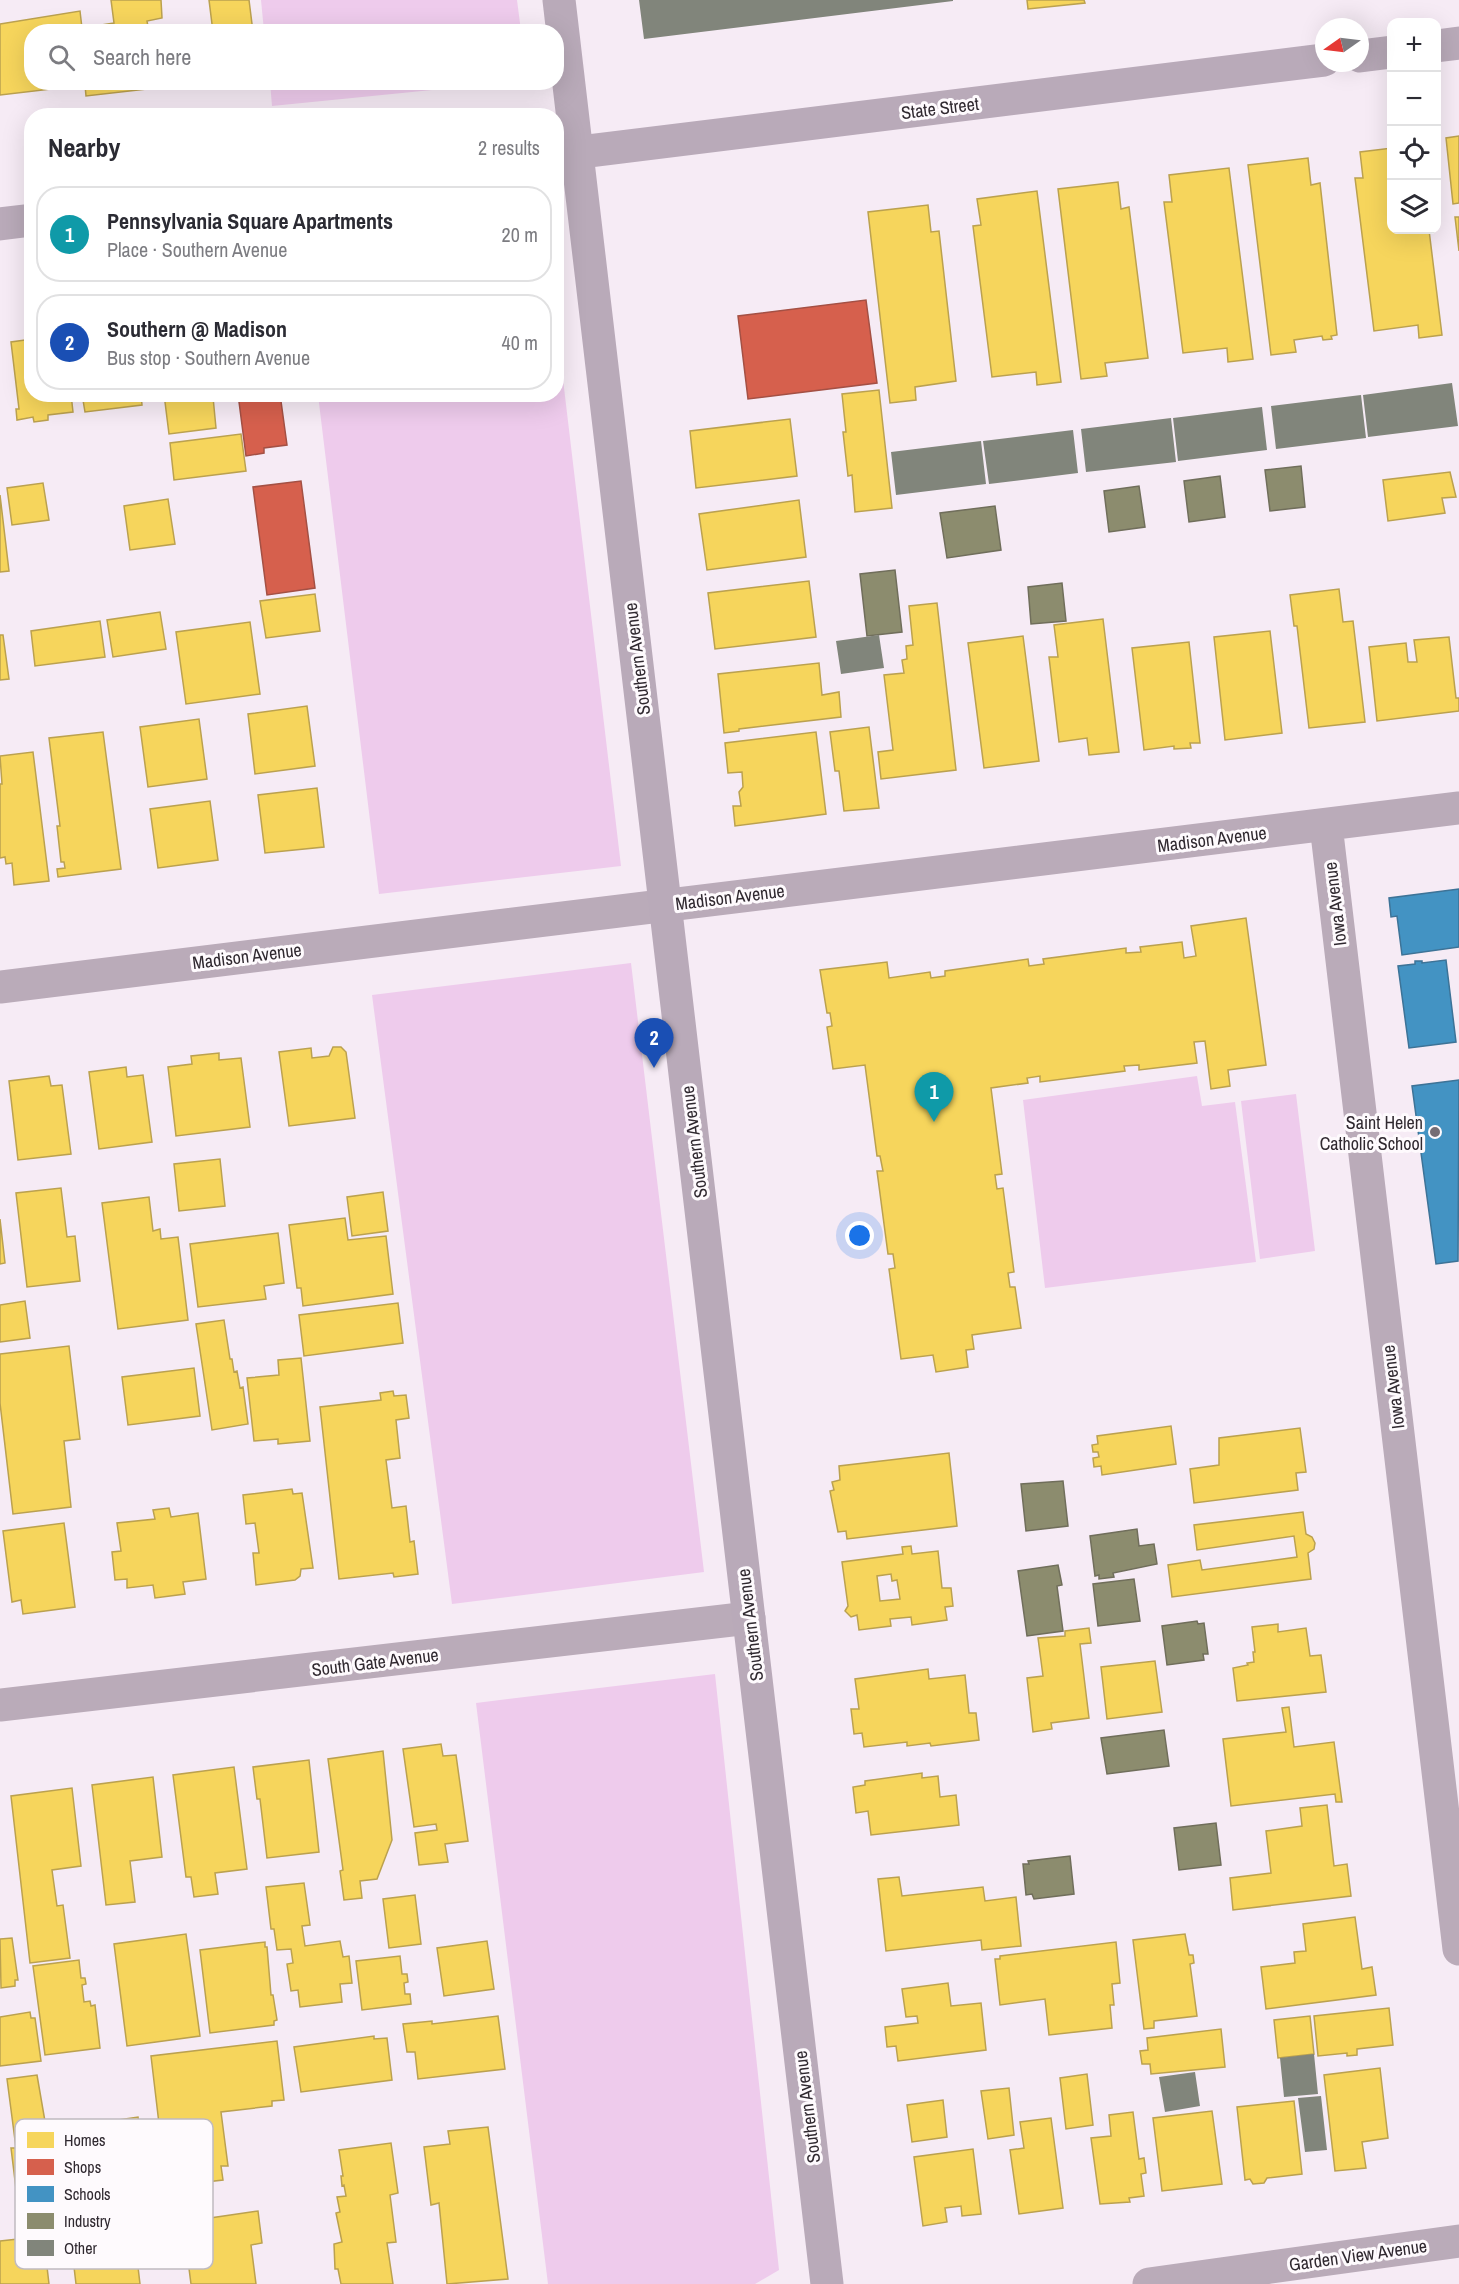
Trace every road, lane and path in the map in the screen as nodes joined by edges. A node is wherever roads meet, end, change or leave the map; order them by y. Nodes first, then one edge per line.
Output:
1 (559, 0) edge
2 (560, 24) edge
3 (1459, 43) edge
4 (1441, 45) edge
5 (1387, 53) edge
6 (1369, 55) edge
7 (1315, 61) edge
8 (564, 90) edge
9 (567, 154) edge
10 (24, 221) edge
11 (0, 224) edge
12 (1459, 808) edge
13 (1326, 825) junction
14 (666, 905) junction
15 (0, 987) edge
16 (749, 1618) junction
17 (0, 1705) edge
18 (1459, 1949) edge
19 (1459, 2241) edge
20 (828, 2284) edge
21 (1149, 2284) edge

1 - 2 street, Southern Avenue
3 - 4 street
5 - 6 street
7 - 9 street, State Street
8 - 9 street, Southern Avenue
9 - 14 street, Southern Avenue
10 - 11 street
12 - 13 street, Madison Avenue
13 - 14 street, Madison Avenue
13 - 18 street, Iowa Avenue
14 - 15 street, Madison Avenue
14 - 16 street, Southern Avenue
16 - 17 street, South Gate Avenue
16 - 20 street, Southern Avenue
19 - 21 street, Garden View Avenue

